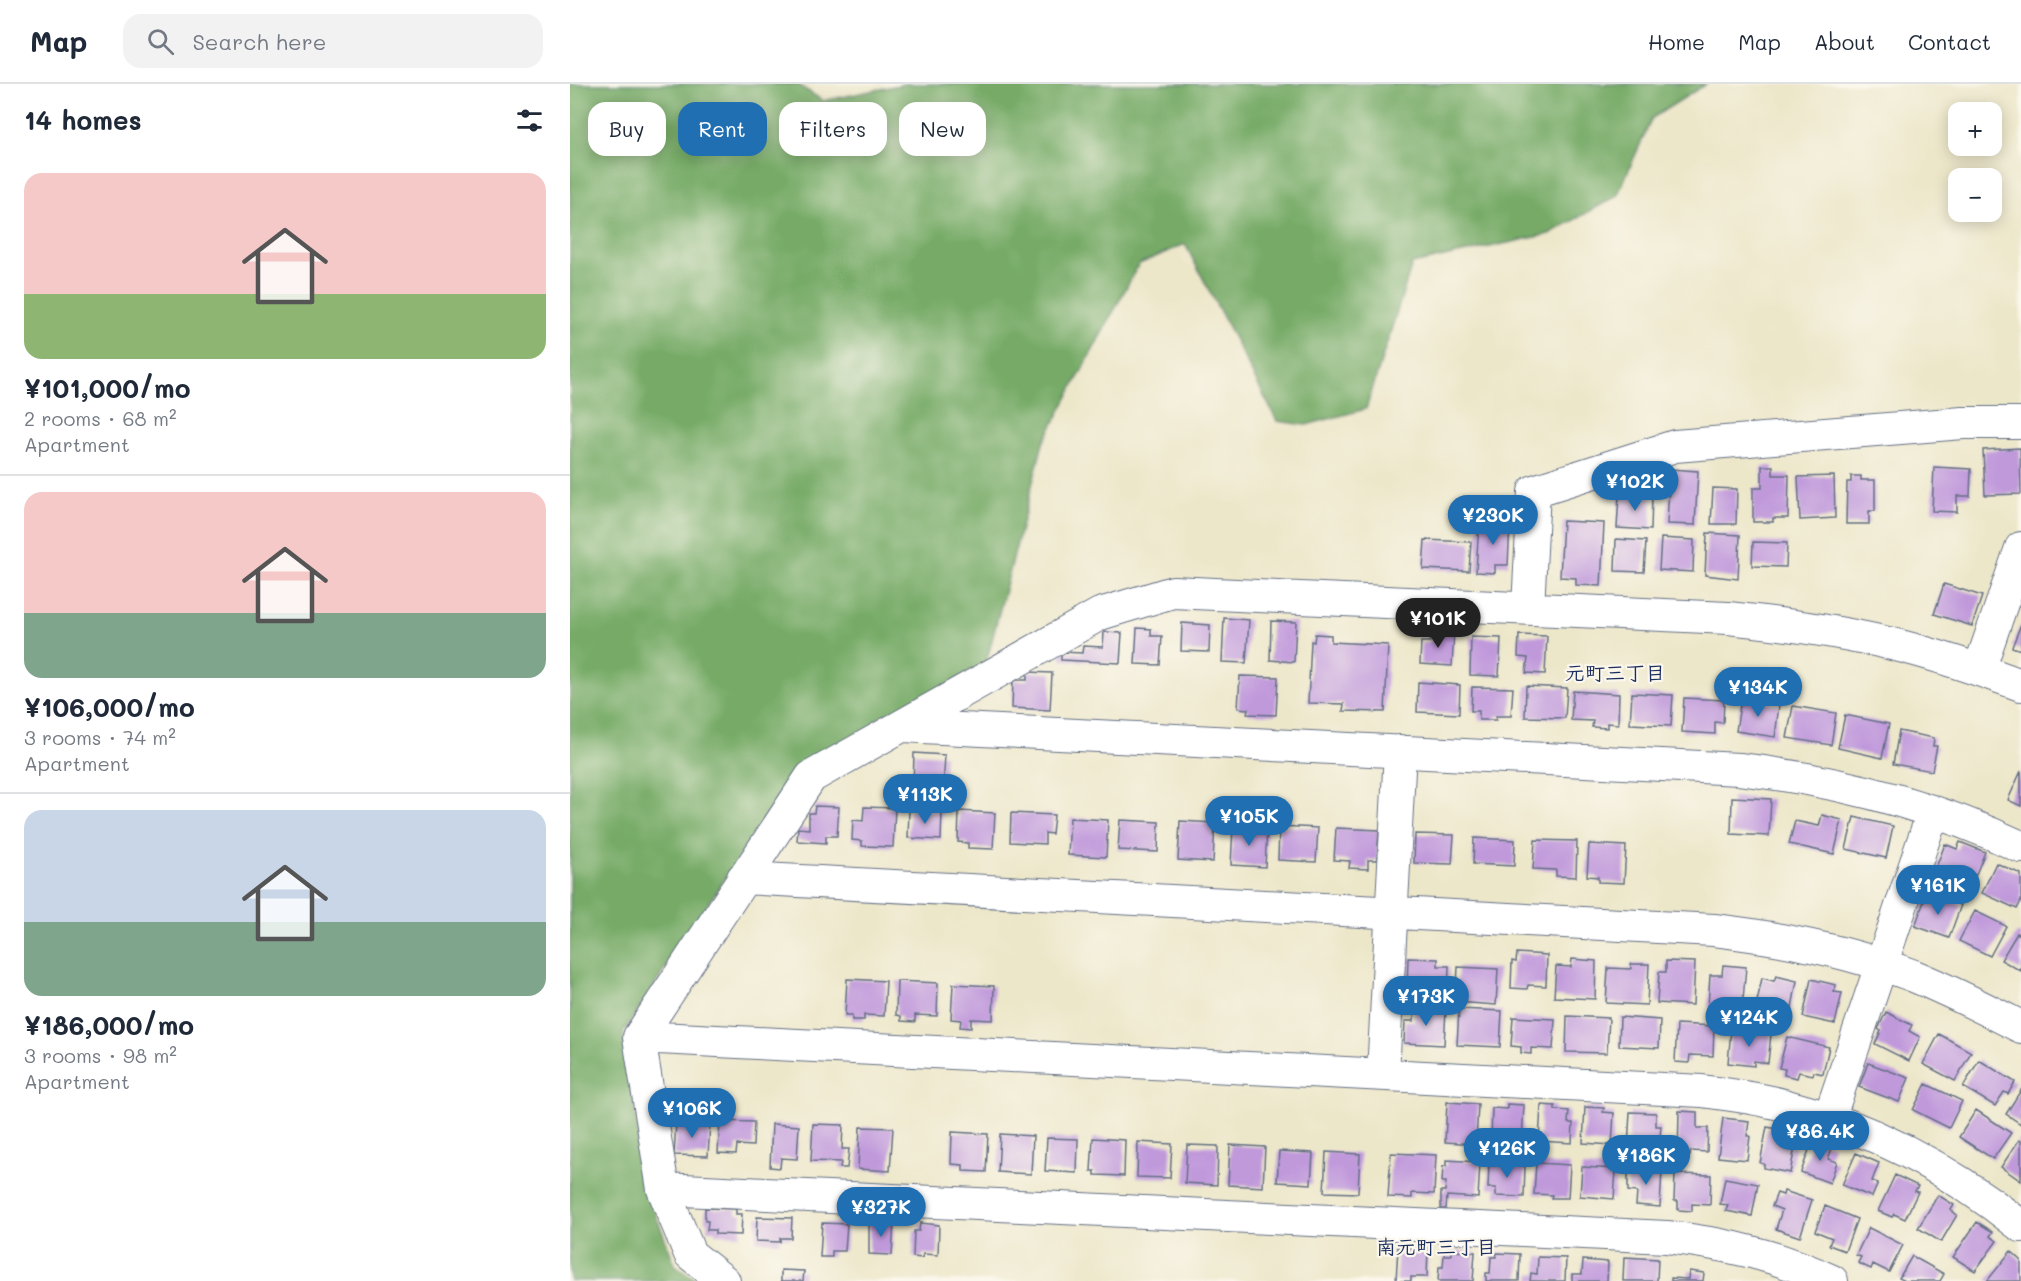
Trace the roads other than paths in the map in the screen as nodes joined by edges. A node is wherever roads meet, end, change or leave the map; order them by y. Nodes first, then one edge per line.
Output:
1 (2021, 423) edge
2 (2021, 548) edge
3 (1528, 608) junction
4 (1979, 670) junction
5 (2021, 686) edge
6 (903, 726) junction
7 (1400, 751) junction
8 (1933, 812) junction
9 (2021, 847) edge
10 (743, 878) junction
11 (1392, 913) junction
12 (1882, 965) junction
13 (2021, 1027) edge
14 (639, 1037) junction
15 (1383, 1074) junction
16 (1829, 1119) junction
17 (663, 1189) junction
18 (2021, 1226) edge
19 (724, 1281) edge
20 (1832, 1281) edge

1 - 3 street
2 - 4 street
3 - 4 street
3 - 6 street
4 - 5 street
6 - 7 street
6 - 10 street
7 - 8 street
7 - 11 street
8 - 9 street
8 - 12 street
10 - 11 street
10 - 14 street
11 - 12 street
11 - 15 street
12 - 13 street
12 - 16 street
14 - 15 street
14 - 17 street
15 - 16 street
16 - 18 street
17 - 19 street
17 - 20 street

